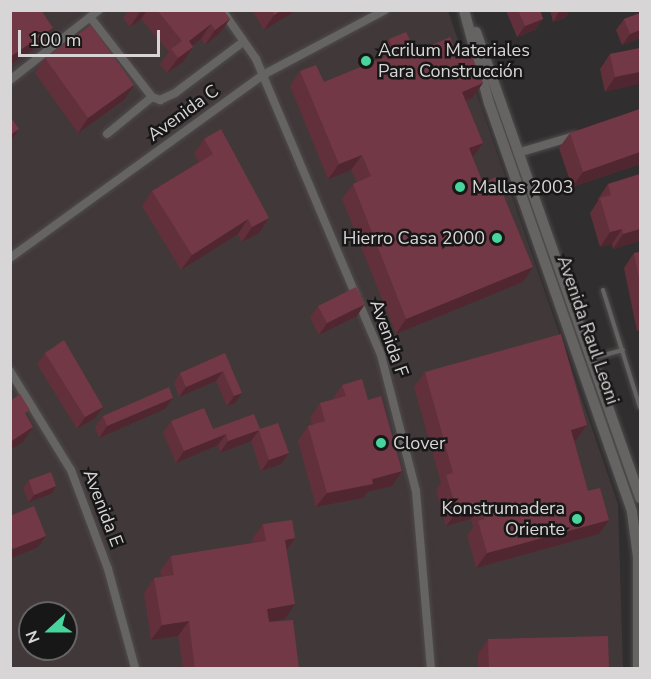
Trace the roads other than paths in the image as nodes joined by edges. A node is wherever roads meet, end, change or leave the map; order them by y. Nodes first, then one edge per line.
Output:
1 (99, 10) edge
2 (222, 10) edge
3 (384, 10) edge
4 (466, 10) edge
5 (90, 17) junction
6 (243, 42) junction
7 (263, 75) junction
8 (10, 80) edge
9 (152, 98) junction
10 (586, 132) edge
11 (106, 134) dead end
12 (521, 152) junction
13 (10, 258) edge
14 (603, 290) dead end
15 (624, 350) junction
16 (592, 359) junction
17 (10, 372) edge
18 (640, 407) edge
19 (640, 498) edge
20 (135, 669) edge
21 (430, 669) edge
22 (638, 669) edge

1 - 5 street
2 - 6 street, Avenida F
3 - 7 street, Avenida C
4 - 12 main road, Avenida Raul Leoni
4 - 22 main road, Avenida Raul Leoni
5 - 8 street
5 - 9 street
6 - 7 street, Avenida F
6 - 9 street
7 - 13 street, Avenida C
7 - 21 street, Avenida F
9 - 11 street
10 - 12 street
12 - 16 main road, Avenida Raul Leoni
14 - 15 lane
15 - 16 lane
15 - 18 lane
16 - 19 main road, Avenida Raul Leoni
17 - 20 street, Avenida E

